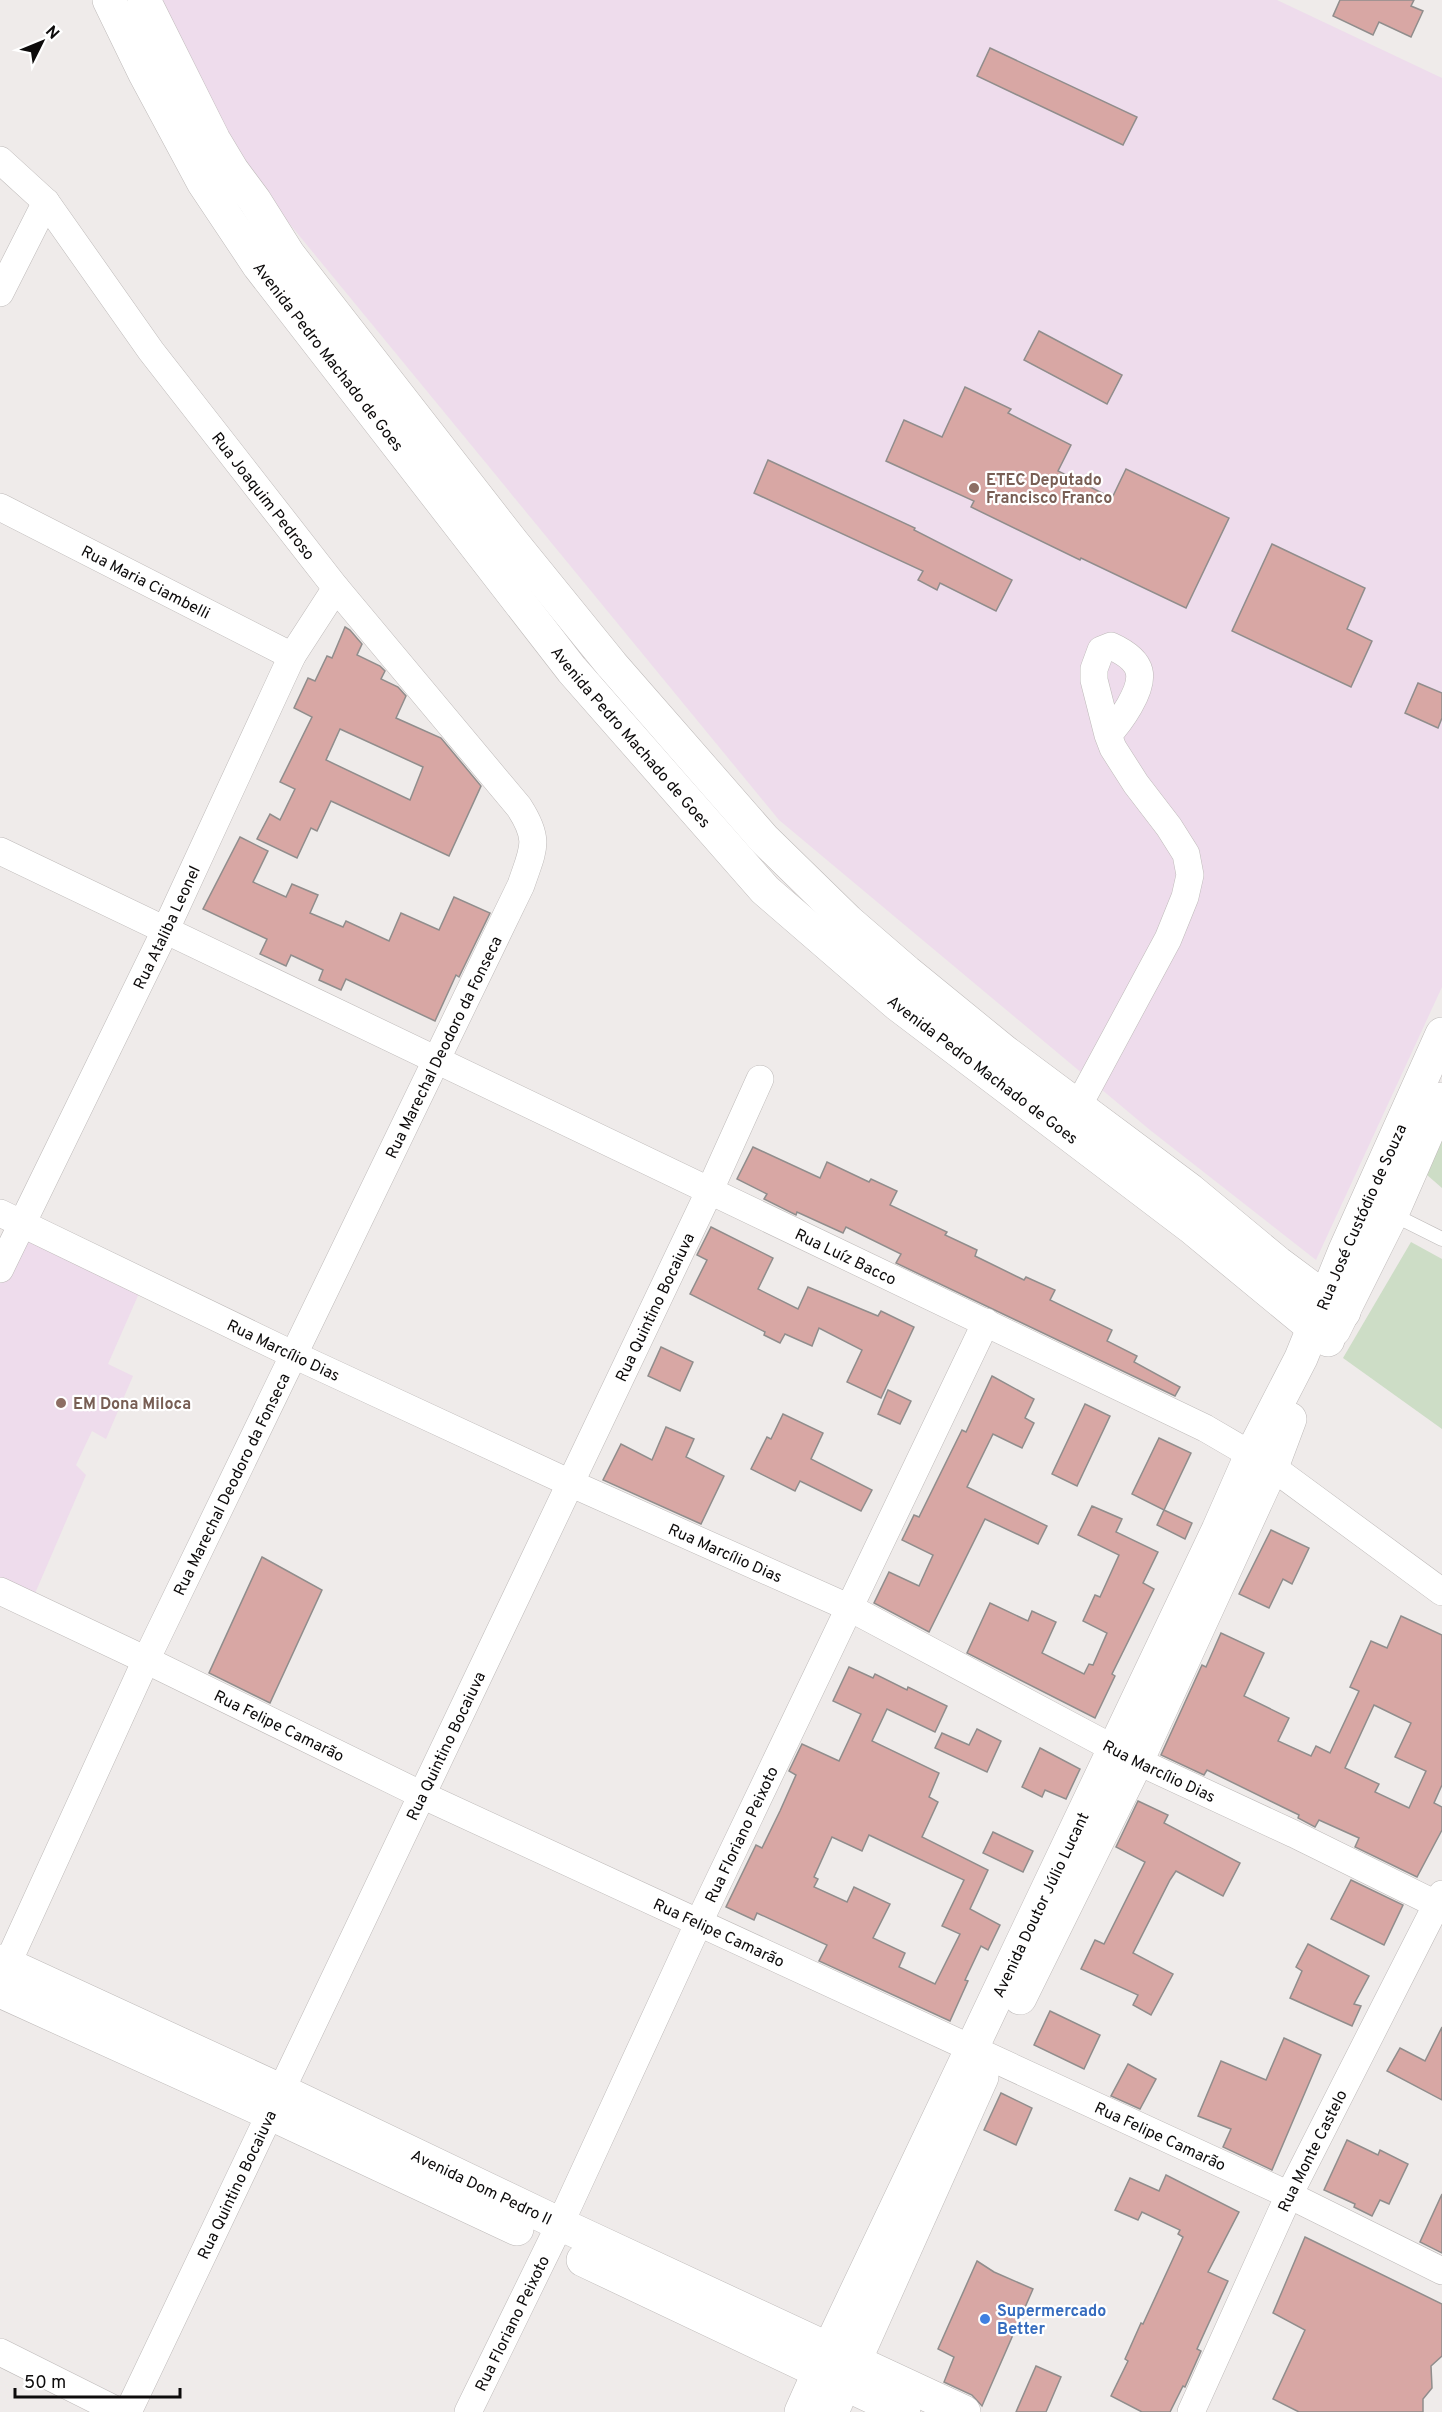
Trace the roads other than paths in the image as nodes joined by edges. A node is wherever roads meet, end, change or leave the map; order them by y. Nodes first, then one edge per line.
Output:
1 (109, 0) edge
2 (144, 0) edge
3 (1, 161) edge
4 (46, 202) junction
5 (0, 293) edge
6 (0, 507) edge
7 (336, 588) junction
8 (292, 656) junction
9 (1108, 735) dead end
10 (531, 825) joint
11 (0, 851) edge
12 (165, 931) junction
13 (1442, 1034) edge
14 (437, 1059) junction
15 (760, 1079) dead end
16 (1442, 1100) edge
17 (1077, 1108) junction
18 (710, 1192) junction
19 (1380, 1208) junction
20 (11, 1218) edge
21 (1442, 1239) edge
22 (0, 1269) edge
23 (1328, 1320) junction
24 (986, 1322) junction
25 (294, 1355) junction
26 (1287, 1403) joint
27 (1262, 1461) junction
28 (570, 1483) junction
29 (0, 1591) edge
30 (1442, 1592) edge
31 (850, 1608) junction
32 (146, 1660) junction
33 (1125, 1755) junction
34 (422, 1795) junction
35 (1440, 1902) edge
36 (699, 1922) junction
37 (2, 1974) edge
38 (982, 2052) junction
39 (277, 2102) junction
40 (1289, 2195) junction
41 (554, 2234) junction
42 (1442, 2271) edge
43 (0, 2352) edge
44 (836, 2376) edge
45 (120, 2412) edge
46 (128, 2412) edge
47 (468, 2412) edge
48 (801, 2412) edge
49 (904, 2412) edge
50 (964, 2412) edge
51 (1191, 2412) edge

1 - 23 street, Avenida Pedro Machado de Goes
2 - 17 street, Avenida Pedro Machado de Goes
3 - 4 street, Rua Joaquim Pedroso
4 - 5 street
4 - 7 street, Rua Joaquim Pedroso
6 - 8 street, Rua Maria Ciambelli
7 - 8 street, Rua Ataliba Leonel
7 - 10 street, Rua Joaquim Pedroso
8 - 12 street, Rua Ataliba Leonel
9 - 17 street
10 - 14 street, Rua Marechal Deodoro da Fonseca
11 - 12 street, Rua Luíz Bacco
12 - 14 street, Rua Luíz Bacco
12 - 20 street, Rua Ataliba Leonel
13 - 19 street, Rua José Custódio de Souza
14 - 18 street, Rua Luíz Bacco
14 - 25 street, Rua Marechal Deodoro da Fonseca
15 - 18 street, Rua Quintino Bocaiuva
16 - 19 street, Rua José Custódio de Souza
17 - 23 street, Avenida Pedro Machado de Goes
18 - 24 street, Rua Luíz Bacco
18 - 28 street, Rua Quintino Bocaiuva
19 - 21 lane
19 - 23 street, Rua José Custódio de Souza
20 - 22 street, Rua Ataliba Leonel
20 - 25 street, Rua Marcílio Dias
23 - 26 street, Rua José Custódio de Souza
24 - 27 street, Rua Luíz Bacco
24 - 31 street, Rua Floriano Peixoto
25 - 28 street, Rua Marcílio Dias
25 - 32 street, Rua Marechal Deodoro da Fonseca
26 - 27 street, Avenida Doutor Júlio Lucant
27 - 30 street, Rua Luíz Bacco
27 - 33 street, Avenida Doutor Júlio Lucant
28 - 31 street, Rua Marcílio Dias
28 - 34 street, Rua Quintino Bocaiuva
29 - 32 street, Rua Felipe Camarão
31 - 33 street, Rua Marcílio Dias
31 - 36 street, Rua Floriano Peixoto
32 - 34 street, Rua Felipe Camarão
32 - 37 street, Rua Marechal Deodoro da Fonseca
33 - 35 street, Rua Marcílio Dias
33 - 38 street, Avenida Doutor Júlio Lucant
34 - 36 street, Rua Felipe Camarão
34 - 39 street, Rua Quintino Bocaiuva
35 - 40 street, Rua Monte Castelo
36 - 38 street, Rua Felipe Camarão
36 - 41 street, Rua Floriano Peixoto
37 - 39 street, Avenida Dom Pedro II
38 - 40 street, Rua Felipe Camarão
38 - 44 street, Avenida Doutor Júlio Lucant
39 - 41 street, Avenida Dom Pedro II
39 - 46 street, Rua Quintino Bocaiuva
40 - 42 street, Rua Felipe Camarão
40 - 51 street, Rua Monte Castelo
41 - 44 street, Avenida Dom Pedro II
41 - 47 street, Rua Floriano Peixoto
43 - 45 street
44 - 48 street, Avenida Doutor Júlio Lucant
44 - 49 street, Avenida Dom Pedro II
44 - 50 street, Avenida Dom Pedro II

